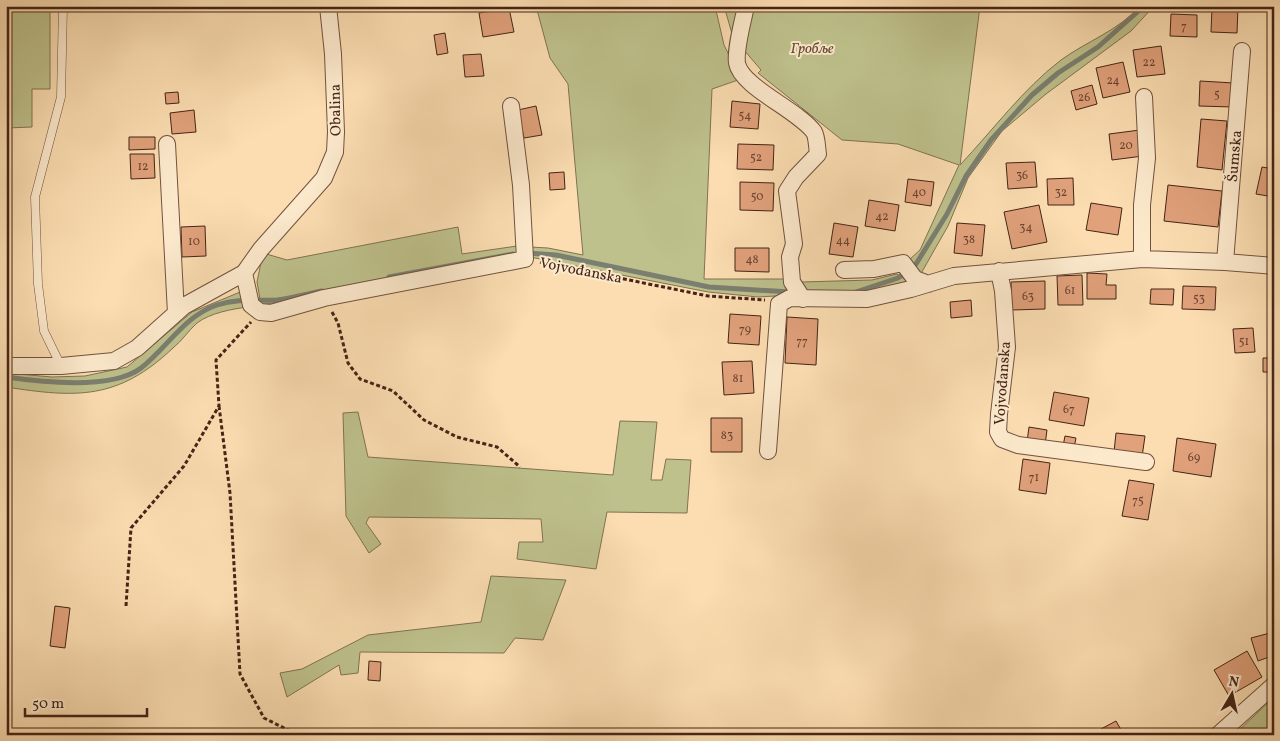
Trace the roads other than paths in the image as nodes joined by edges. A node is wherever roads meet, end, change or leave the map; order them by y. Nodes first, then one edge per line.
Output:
1 (63, 6) edge
2 (328, 6) edge
3 (746, 6) edge
4 (1242, 51) dead end
5 (1144, 97) dead end
6 (511, 106) dead end
7 (167, 144) dead end
8 (1142, 259) junction
9 (1225, 262) junction
10 (1274, 266) edge
11 (844, 270) dead end
12 (999, 271) junction
13 (245, 279) junction
14 (922, 281) junction
15 (797, 294) junction
16 (176, 313) junction
17 (6, 366) edge
18 (61, 366) junction
19 (768, 451) dead end
20 (1146, 462) dead end
21 (1274, 685) edge
22 (1218, 735) edge

1 - 18 lane
2 - 13 street, Obalina
3 - 15 street
4 - 9 street, Šumska
5 - 8 street
6 - 13 street, Vojvođanska
7 - 16 street
8 - 9 street
8 - 12 street
9 - 10 street
11 - 14 street
12 - 14 street
12 - 20 street, Vojvođanska
13 - 16 street
14 - 15 street
15 - 19 street
16 - 18 street
17 - 18 street
21 - 22 street

